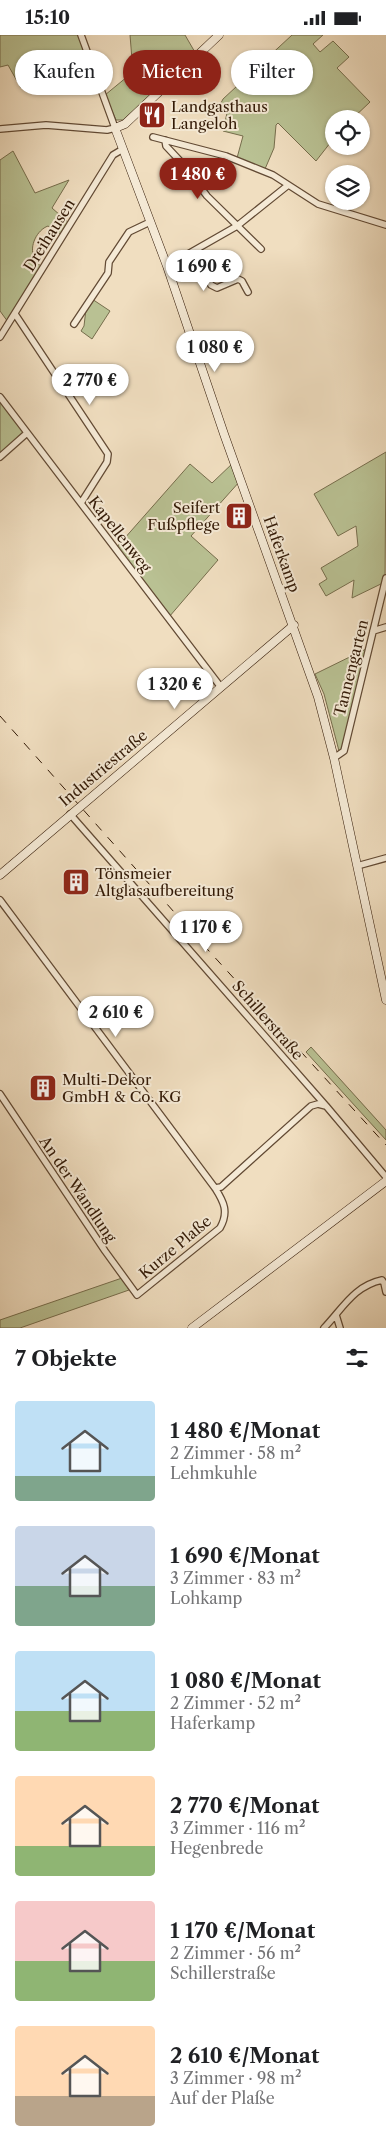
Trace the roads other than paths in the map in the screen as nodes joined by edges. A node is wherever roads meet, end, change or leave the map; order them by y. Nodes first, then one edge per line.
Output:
1 (82, 35) edge
2 (219, 35) edge
3 (116, 128) junction
4 (0, 129) edge
5 (153, 137) dead end
6 (165, 140) junction
7 (123, 149) junction
8 (287, 186) junction
9 (150, 223) junction
10 (386, 225) edge
11 (237, 226) junction
12 (261, 249) dead end
13 (193, 252) junction
14 (167, 265) junction
15 (248, 291) dead end
16 (15, 314) junction
17 (74, 324) dead end
18 (0, 337) edge
19 (0, 397) edge
20 (27, 433) junction
21 (0, 457) edge
22 (82, 503) junction
23 (386, 578) edge
24 (294, 625) junction
25 (386, 627) edge
26 (373, 631) junction
27 (220, 686) junction
28 (334, 758) junction
29 (70, 814) junction
30 (386, 859) edge
31 (357, 866) junction
32 (0, 875) edge
33 (0, 901) edge
34 (386, 998) edge
35 (0, 1094) edge
36 (327, 1107) junction
37 (386, 1177) edge
38 (386, 1181) edge
39 (215, 1188) junction
40 (386, 1292) edge
41 (138, 1295) joint
42 (336, 1315) junction
43 (192, 1328) edge
44 (324, 1328) edge
45 (340, 1328) edge

1 - 3 street
2 - 3 street
3 - 4 street
3 - 7 street, Haferkamp
5 - 6 street
6 - 8 street
6 - 11 street
7 - 9 street, Haferkamp
7 - 16 street, Dreihausen
8 - 10 street
8 - 11 street
9 - 14 street, Haferkamp
9 - 17 street
11 - 12 street
11 - 13 street
13 - 14 street
13 - 15 street
14 - 24 street, Haferkamp
16 - 18 street, Dreihausen
16 - 22 street
19 - 20 street, Kapellenweg
20 - 21 street
20 - 22 street, Kapellenweg
22 - 27 street, Kapellenweg
23 - 26 street, Tannengarten
24 - 27 street, Industriestraße
24 - 28 street, Haferkamp
25 - 26 street
26 - 28 street, Tannengarten
27 - 29 street, Industriestraße
28 - 31 street, Haferkamp
29 - 32 street, Industriestraße
29 - 36 street, Schillerstraße
30 - 31 street
31 - 34 street, Haferkamp
33 - 39 street, Kurze Plaße
35 - 41 street, An der Wandlung
36 - 37 street, Schillerstraße
36 - 39 street
38 - 43 street
39 - 41 street, Kurze Plaße
40 - 42 street
42 - 44 street
42 - 45 street

